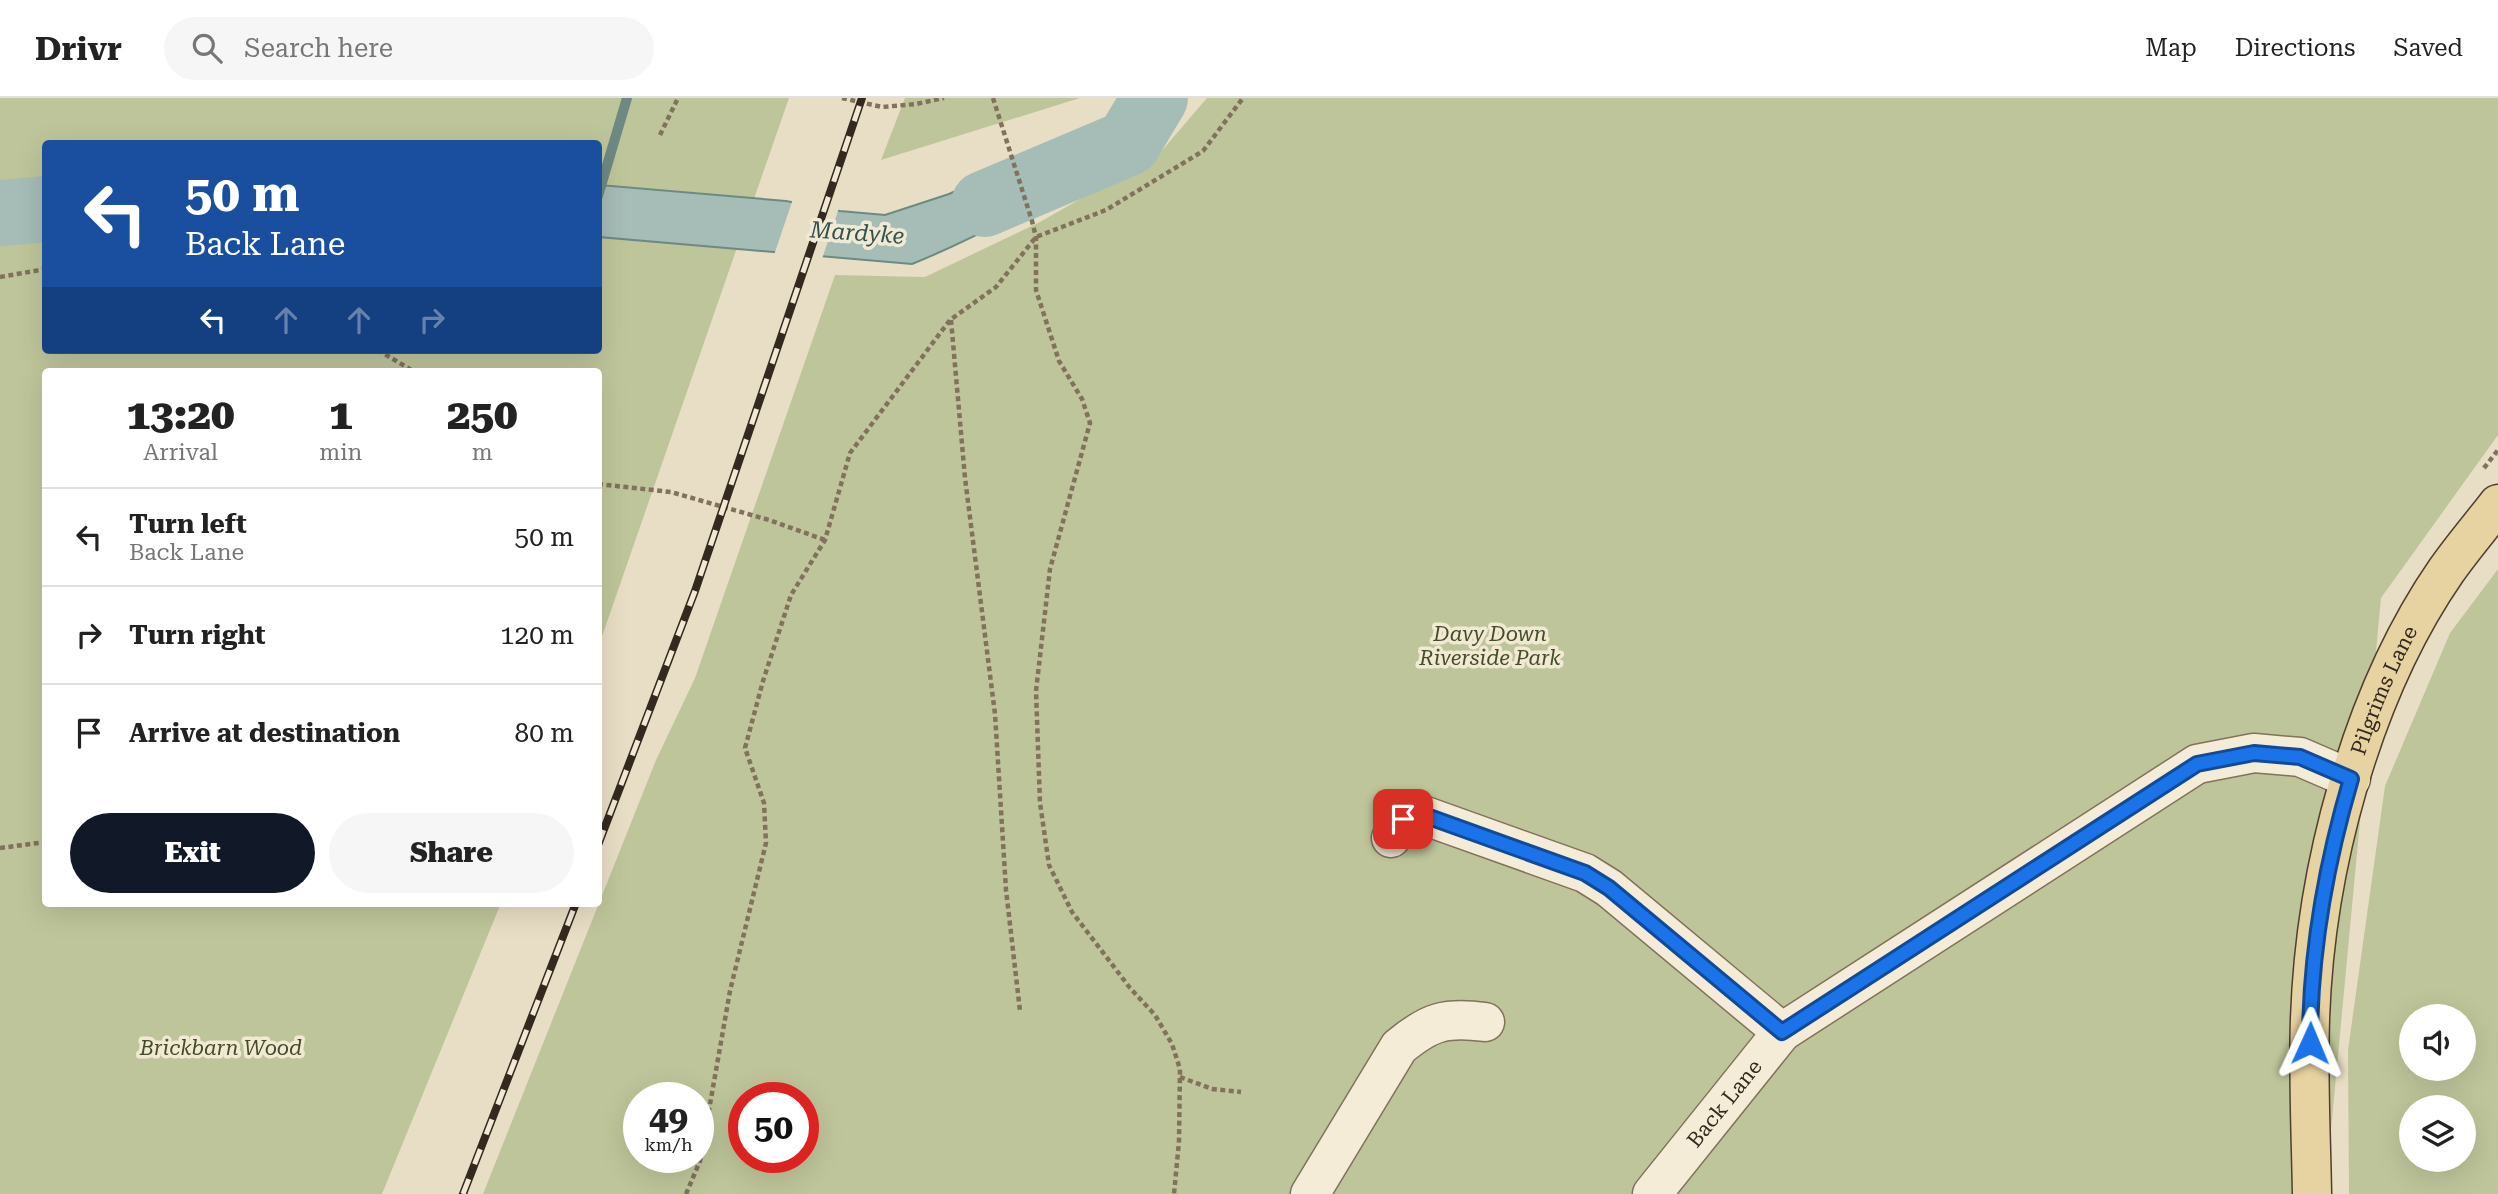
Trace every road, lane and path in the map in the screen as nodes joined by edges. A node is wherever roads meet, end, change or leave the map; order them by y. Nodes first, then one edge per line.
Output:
1 (678, 98) edge
2 (842, 98) edge
3 (944, 98) edge
4 (993, 98) edge
5 (1243, 98) edge
6 (660, 135) dead end
7 (1036, 237) junction
8 (42, 270) edge
9 (0, 276) edge
10 (950, 320) junction
11 (385, 354) edge
12 (408, 368) edge
13 (602, 484) edge
14 (2498, 504) edge
15 (825, 540) junction
16 (2351, 779) junction
17 (1391, 838) dead end
18 (42, 843) edge
19 (0, 848) edge
20 (1020, 1011) dead end
21 (1485, 1022) dead end
22 (1782, 1032) junction
23 (1180, 1077) junction
24 (1241, 1092) dead end
25 (686, 1194) edge
26 (1174, 1194) edge
27 (1310, 1194) edge
28 (1652, 1194) edge
29 (2312, 1194) edge

1 - 6 path
2 - 3 path
4 - 7 path
5 - 7 path
7 - 10 path
7 - 23 path
8 - 9 path
10 - 15 path
10 - 20 path
11 - 12 path
13 - 15 path
14 - 16 main road, Pilgrims Lane
15 - 25 path
16 - 22 lane, Back Lane
16 - 29 main road, Pilgrims Lane
17 - 22 lane
18 - 19 path
21 - 27 lane
22 - 28 lane, Back Lane
23 - 24 path
23 - 26 path

